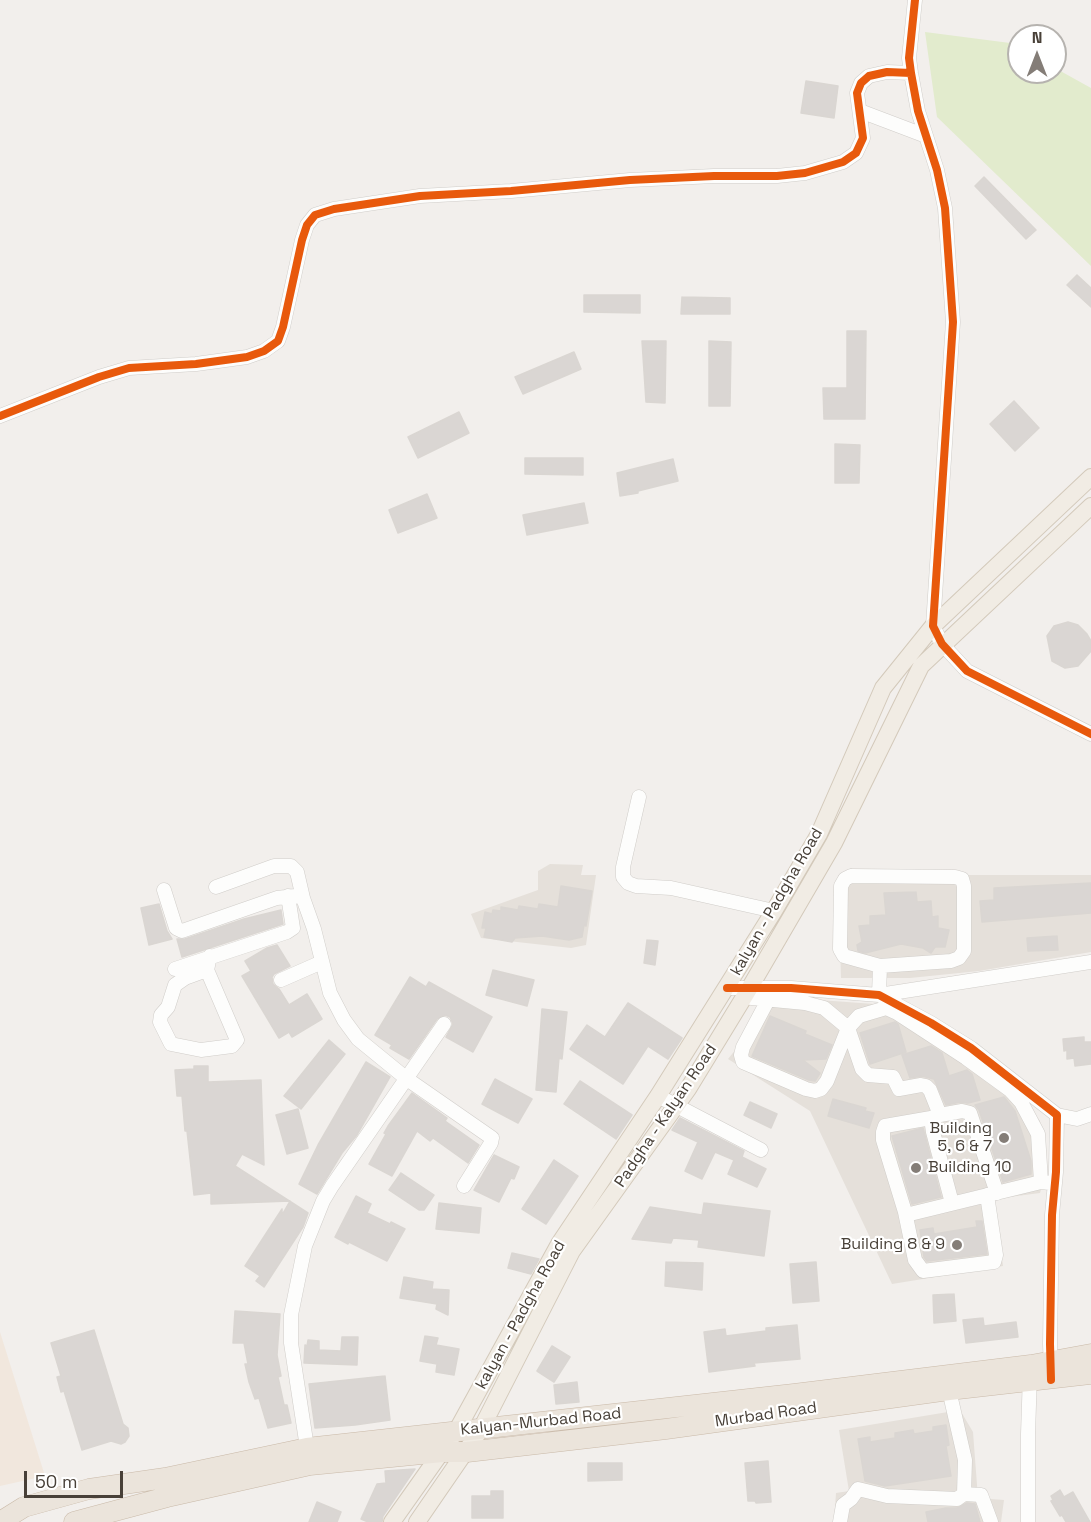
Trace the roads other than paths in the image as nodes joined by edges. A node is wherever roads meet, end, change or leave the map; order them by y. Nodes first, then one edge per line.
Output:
1 (915, 0) edge
2 (911, 73) junction
3 (860, 111) junction
4 (926, 136) junction
5 (0, 416) edge
6 (1091, 477) edge
7 (1091, 506) edge
8 (933, 626) junction
9 (942, 644) junction
10 (1091, 734) edge
11 (639, 797) dead end
12 (819, 834) junction
13 (834, 843) junction
14 (216, 887) dead end
15 (164, 890) dead end
16 (288, 896) junction
17 (303, 898) junction
18 (774, 911) junction
19 (293, 928) junction
20 (314, 929) junction
21 (322, 962) junction
22 (209, 963) junction
23 (1091, 963) edge
24 (880, 966) junction
25 (175, 969) dead end
26 (281, 980) dead end
27 (727, 988) junction
28 (746, 993) junction
29 (879, 995) junction
30 (768, 1000) junction
31 (444, 1024) dead end
32 (848, 1028) junction
33 (407, 1079) junction
34 (658, 1096) junction
35 (674, 1106) junction
36 (1091, 1114) edge
37 (1057, 1115) junction
38 (936, 1116) junction
39 (761, 1150) dead end
40 (616, 1174) junction
41 (1048, 1183) junction
42 (464, 1186) dead end
43 (992, 1194) junction
44 (952, 1203) junction
45 (905, 1212) junction
46 (565, 1248) junction
47 (1091, 1354) edge
48 (1051, 1370) junction
49 (1030, 1374) junction
50 (1091, 1374) edge
51 (949, 1390) junction
52 (795, 1402) junction
53 (481, 1429) junction
54 (458, 1431) junction
55 (441, 1452) junction
56 (467, 1452) junction
57 (309, 1456) junction
58 (964, 1494) junction
59 (0, 1522) edge
60 (74, 1522) edge
61 (392, 1522) edge
62 (417, 1522) edge
63 (840, 1522) edge
64 (991, 1522) edge
65 (1028, 1522) edge

1 - 2 street
2 - 3 street
2 - 4 street
3 - 4 street
3 - 5 street
4 - 8 street
6 - 8 main road, kalyan - Padgha Road
7 - 9 main road, Padgha - Kalyan Road
8 - 9 street
8 - 12 main road, kalyan - Padgha Road
9 - 10 street
9 - 13 main road, Padgha - Kalyan Road
11 - 18 street
12 - 13 main road
12 - 18 main road, kalyan - Padgha Road
13 - 28 main road, Padgha - Kalyan Road
14 - 17 street
15 - 16 street
16 - 17 street
16 - 19 street
17 - 20 street
18 - 27 main road, kalyan - Padgha Road
19 - 20 street
19 - 22 street
20 - 21 street
21 - 26 street
21 - 33 street
22 - 22 street
22 - 25 street
23 - 29 street
24 - 24 street
24 - 29 street
27 - 28 street
27 - 34 main road, kalyan - Padgha Road
28 - 29 street
28 - 30 street
28 - 35 main road, Padgha - Kalyan Road
29 - 37 street
30 - 32 street
30 - 32 street
31 - 33 street
32 - 38 street
32 - 41 street
33 - 42 street
33 - 57 street
34 - 35 street
34 - 40 main road, kalyan - Padgha Road
35 - 39 street
35 - 40 main road, Padgha - Kalyan Road
36 - 37 street
37 - 41 street
38 - 43 street
38 - 44 street
38 - 45 street
40 - 46 main road, kalyan - Padgha Road
41 - 43 street
41 - 48 street
43 - 44 street
43 - 45 street
44 - 45 street
46 - 53 main road
46 - 54 main road, kalyan - Padgha Road
47 - 48 highway
48 - 49 highway, Murbad Road
48 - 50 highway, Murbad Road
49 - 51 highway, Murbad Road
49 - 52 highway, Kalyan-Murbad Road
49 - 65 street
51 - 52 highway, Murbad Road
51 - 58 street
52 - 53 highway, Kalyan-Murbad Road
52 - 56 highway, Murbad Road
53 - 54 highway, Kalyan-Murbad Road
53 - 56 main road
54 - 55 main road, kalyan - Padgha Road
54 - 57 highway, Kalyan-Murbad Road
55 - 56 highway, Murbad Road
55 - 57 highway, Murbad Road
55 - 61 main road
56 - 62 main road
57 - 59 highway, Kalyan-Murbad Road
57 - 60 highway
58 - 63 street
58 - 64 street

